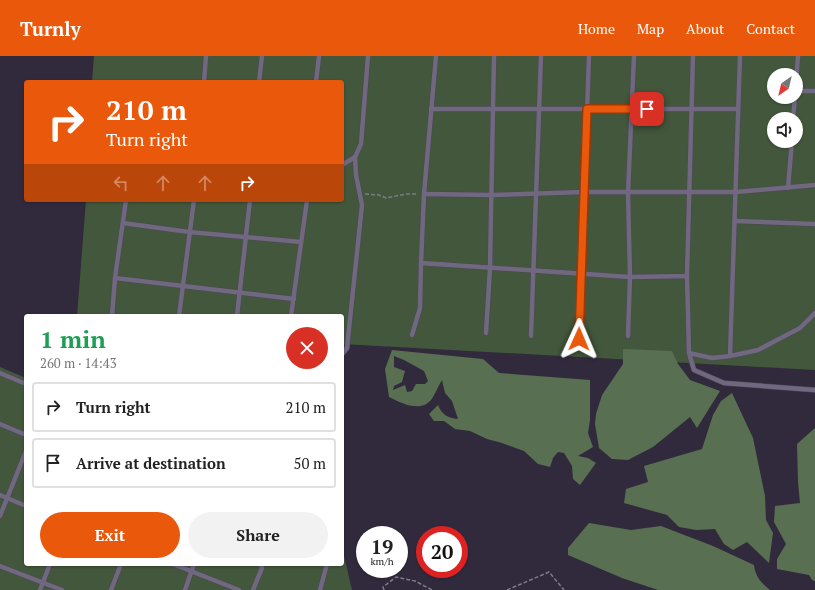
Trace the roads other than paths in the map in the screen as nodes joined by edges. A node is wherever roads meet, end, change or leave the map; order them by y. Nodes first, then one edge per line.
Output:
1 (206, 56) edge
2 (262, 56) edge
3 (318, 56) edge
4 (368, 56) edge
5 (436, 56) edge
6 (494, 56) edge
7 (541, 56) edge
8 (589, 56) edge
9 (634, 56) edge
10 (693, 56) edge
11 (740, 56) edge
12 (798, 56) edge
13 (797, 68) edge
14 (204, 80) edge
15 (259, 80) edge
16 (316, 80) edge
17 (803, 91) edge
18 (815, 92) edge
19 (431, 109) junction
20 (493, 109) junction
21 (539, 109) junction
22 (587, 109) junction
23 (632, 109) junction
24 (692, 109) junction
25 (738, 109) junction
26 (791, 148) edge
27 (355, 157) junction
28 (344, 164) edge
29 (815, 185) edge
30 (788, 188) junction
31 (537, 192) junction
32 (584, 192) junction
33 (690, 192) junction
34 (736, 192) junction
35 (628, 193) junction
36 (424, 194) junction
37 (492, 195) junction
38 (126, 202) edge
39 (194, 202) edge
40 (250, 202) edge
41 (307, 202) edge
42 (735, 222) junction
43 (123, 223) junction
44 (815, 224) edge
45 (189, 232) junction
46 (246, 238) junction
47 (301, 242) junction
48 (421, 263) junction
49 (490, 268) junction
50 (533, 272) junction
51 (580, 274) junction
52 (687, 276) junction
53 (630, 277) junction
54 (115, 278) junction
55 (183, 286) junction
56 (239, 293) junction
57 (294, 299) junction
58 (815, 313) edge
59 (112, 314) edge
60 (179, 314) edge
61 (237, 314) edge
62 (291, 314) edge
63 (486, 333) dead end
64 (412, 335) dead end
65 (531, 336) dead end
66 (628, 336) dead end
67 (579, 339) dead end
68 (344, 352) edge
69 (689, 353) junction
70 (730, 356) junction
71 (0, 374) edge
72 (24, 383) edge
73 (815, 390) edge
74 (0, 424) edge
75 (24, 434) edge
76 (24, 456) edge
77 (0, 495) edge
78 (7, 498) junction
79 (24, 505) edge
80 (0, 516) edge
81 (0, 566) edge
82 (49, 566) edge
83 (120, 566) edge
84 (178, 566) edge
85 (194, 566) edge
86 (262, 566) edge
87 (326, 566) edge
88 (192, 572) junction
89 (43, 582) junction
90 (40, 590) edge
91 (62, 590) edge
92 (111, 590) edge
93 (185, 590) edge
94 (240, 590) edge
95 (253, 590) edge
96 (320, 590) edge

1 - 14 lane
2 - 15 lane
3 - 16 lane
4 - 27 lane
5 - 19 lane
6 - 20 lane
7 - 21 lane
8 - 22 lane
9 - 23 lane
10 - 24 lane
11 - 25 lane
12 - 13 lane
17 - 18 lane
19 - 20 lane
19 - 36 lane
20 - 21 lane
20 - 37 lane
21 - 22 lane
21 - 31 lane
22 - 23 lane
22 - 32 lane
23 - 24 lane
23 - 35 lane
24 - 25 lane
24 - 33 lane
25 - 34 lane
26 - 30 lane
27 - 28 lane
27 - 68 lane
29 - 30 lane
30 - 34 lane
31 - 32 lane
31 - 37 lane
31 - 50 lane
32 - 35 lane
32 - 51 lane
33 - 34 lane
33 - 35 lane
33 - 52 lane
34 - 42 lane
35 - 53 lane
36 - 37 lane
36 - 48 lane
37 - 49 lane
38 - 43 lane
39 - 45 lane
40 - 46 lane
41 - 47 lane
42 - 44 lane
42 - 70 lane
43 - 45 lane
43 - 54 lane
45 - 46 lane
45 - 55 lane
46 - 47 lane
46 - 56 lane
47 - 57 lane
48 - 49 lane
48 - 64 lane
49 - 50 lane
49 - 63 lane
50 - 51 lane
50 - 65 lane
51 - 53 lane
51 - 67 lane
52 - 53 lane
52 - 69 lane
53 - 66 lane
54 - 55 lane
54 - 59 lane
55 - 56 lane
55 - 60 lane
56 - 57 lane
56 - 61 lane
57 - 62 lane
58 - 70 lane
69 - 70 lane
69 - 73 lane
71 - 72 lane
74 - 75 lane
76 - 78 lane
77 - 78 lane
78 - 79 lane
78 - 80 lane
81 - 89 lane
82 - 89 lane
83 - 92 lane
84 - 88 lane
85 - 88 lane
86 - 95 lane
87 - 96 lane
88 - 93 lane
88 - 94 lane
89 - 90 lane
89 - 91 lane

